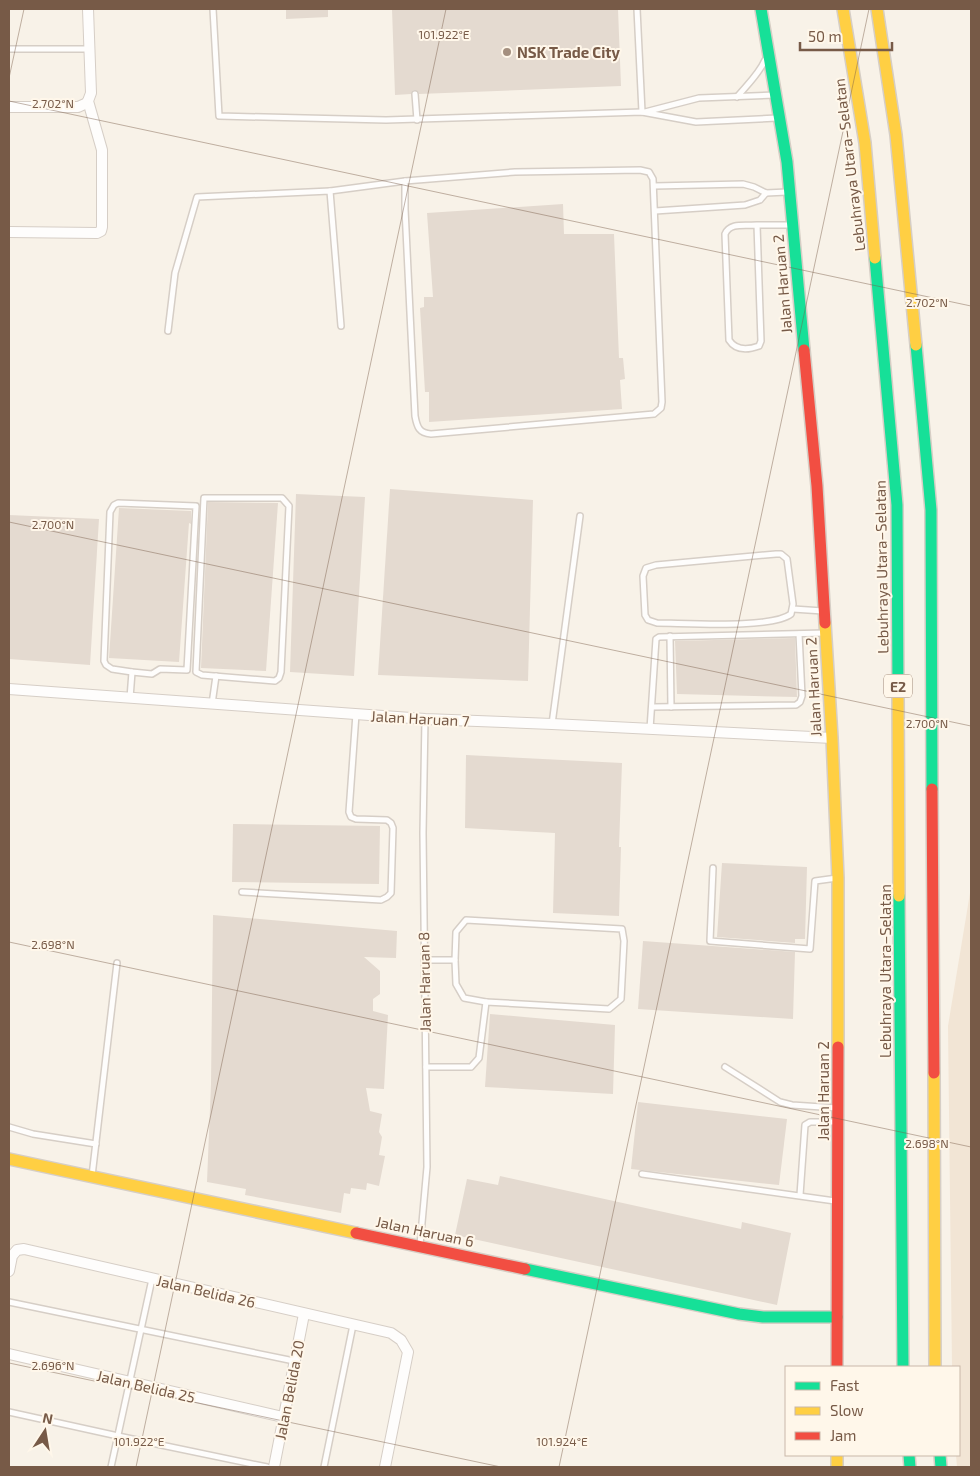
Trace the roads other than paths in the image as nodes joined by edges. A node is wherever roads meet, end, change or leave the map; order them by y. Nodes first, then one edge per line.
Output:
1 (88, 9) edge
2 (213, 9) edge
3 (637, 9) edge
4 (761, 9) edge
5 (843, 9) edge
6 (877, 9) edge
7 (766, 37) junction
8 (9, 49) edge
9 (89, 49) junction
10 (415, 94) dead end
11 (776, 95) junction
12 (737, 97) junction
13 (88, 101) junction
14 (9, 107) edge
15 (642, 112) junction
16 (780, 118) junction
17 (417, 120) junction
18 (406, 181) junction
19 (654, 186) junction
20 (330, 192) junction
21 (790, 192) junction
22 (766, 193) junction
23 (655, 211) junction
24 (757, 225) junction
25 (792, 226) junction
26 (9, 232) edge
27 (341, 326) dead end
28 (168, 331) dead end
29 (580, 516) dead end
30 (793, 609) junction
31 (824, 611) junction
32 (825, 632) junction
33 (799, 634) junction
34 (670, 636) junction
35 (132, 672) junction
36 (216, 676) junction
37 (9, 689) edge
38 (130, 698) junction
39 (212, 704) junction
40 (652, 707) junction
41 (671, 707) junction
42 (356, 714) junction
43 (425, 719) junction
44 (552, 724) junction
45 (650, 729) junction
46 (832, 738) junction
47 (712, 868) dead end
48 (838, 878) junction
49 (242, 892) dead end
50 (424, 960) junction
51 (455, 960) junction
52 (117, 963) dead end
53 (486, 1002) junction
54 (426, 1067) junction
55 (725, 1067) dead end
56 (837, 1108) junction
57 (838, 1122) junction
58 (9, 1127) edge
59 (96, 1144) junction
60 (9, 1159) edge
61 (642, 1174) dead end
62 (92, 1176) junction
63 (800, 1196) junction
64 (838, 1201) junction
65 (420, 1245) junction
66 (9, 1271) edge
67 (152, 1279) junction
68 (9, 1302) edge
69 (304, 1314) junction
70 (837, 1317) junction
71 (353, 1325) junction
72 (141, 1329) junction
73 (9, 1354) edge
74 (294, 1361) junction
75 (837, 1366) edge
76 (903, 1366) edge
77 (935, 1366) edge
78 (129, 1382) junction
79 (9, 1412) edge
80 (284, 1417) junction
81 (118, 1436) junction
82 (111, 1467) edge
83 (267, 1467) edge
84 (274, 1467) edge
85 (324, 1467) edge
86 (385, 1467) edge

1 - 9 street
2 - 17 lane
3 - 15 lane
4 - 7 main road, Jalan Haruan 2
5 - 76 main road, Lebuhraya Utara–Selatan / E2
6 - 77 main road, E2
7 - 11 main road, Jalan Haruan 2
7 - 12 lane
8 - 9 lane
9 - 13 street
10 - 17 lane
11 - 12 lane
11 - 16 main road, Jalan Haruan 2
12 - 15 lane
13 - 14 street
13 - 26 street
15 - 16 lane
15 - 17 lane
16 - 21 main road, Jalan Haruan 2
18 - 19 lane
18 - 20 lane
18 - 23 lane
19 - 22 lane
19 - 23 lane
20 - 27 lane
20 - 28 lane
21 - 22 lane
21 - 25 main road, Jalan Haruan 2
22 - 23 lane
24 - 24 lane
24 - 25 lane
25 - 31 main road, Jalan Haruan 2
29 - 44 lane
30 - 30 lane
30 - 31 lane
31 - 32 main road, Jalan Haruan 2
32 - 33 lane
32 - 46 main road, Jalan Haruan 2
33 - 34 lane
33 - 41 lane
34 - 40 lane
34 - 41 lane
35 - 35 lane
35 - 38 lane
36 - 36 lane
36 - 39 lane
37 - 38 street, Jalan Haruan 7
38 - 39 street, Jalan Haruan 7
39 - 42 street, Jalan Haruan 7
40 - 41 lane
40 - 45 lane
42 - 43 street, Jalan Haruan 7
42 - 49 lane
43 - 44 street, Jalan Haruan 7
43 - 50 lane, Jalan Haruan 8
44 - 45 street, Jalan Haruan 7
45 - 46 street, Jalan Haruan 7
46 - 48 main road, Jalan Haruan 2
47 - 48 lane
48 - 56 main road, Jalan Haruan 2
50 - 51 lane
50 - 54 lane, Jalan Haruan 8
51 - 53 lane
51 - 53 lane
52 - 59 lane
53 - 54 lane
54 - 65 lane, Jalan Haruan 8
55 - 56 lane
56 - 57 main road, Jalan Haruan 2
57 - 63 lane
57 - 64 main road, Jalan Haruan 2
58 - 59 lane
59 - 62 lane
60 - 62 main road, Jalan Haruan 6
61 - 63 lane
62 - 65 main road, Jalan Haruan 6
63 - 64 lane
64 - 70 main road, Jalan Haruan 2
65 - 70 main road, Jalan Haruan 6
66 - 67 street, Jalan Belida 26
67 - 69 street, Jalan Belida 26
67 - 72 lane
68 - 72 lane
69 - 71 street, Jalan Belida 26
69 - 74 street, Jalan Belida 20
70 - 75 main road, Jalan Haruan 2
71 - 85 lane
71 - 86 street, Jalan Belida 26
72 - 74 lane
72 - 78 lane
73 - 78 street, Jalan Belida 25
74 - 80 street, Jalan Belida 20
78 - 80 street, Jalan Belida 25
78 - 81 lane
79 - 81 lane
80 - 84 street, Jalan Belida 20
81 - 82 lane
81 - 83 lane

